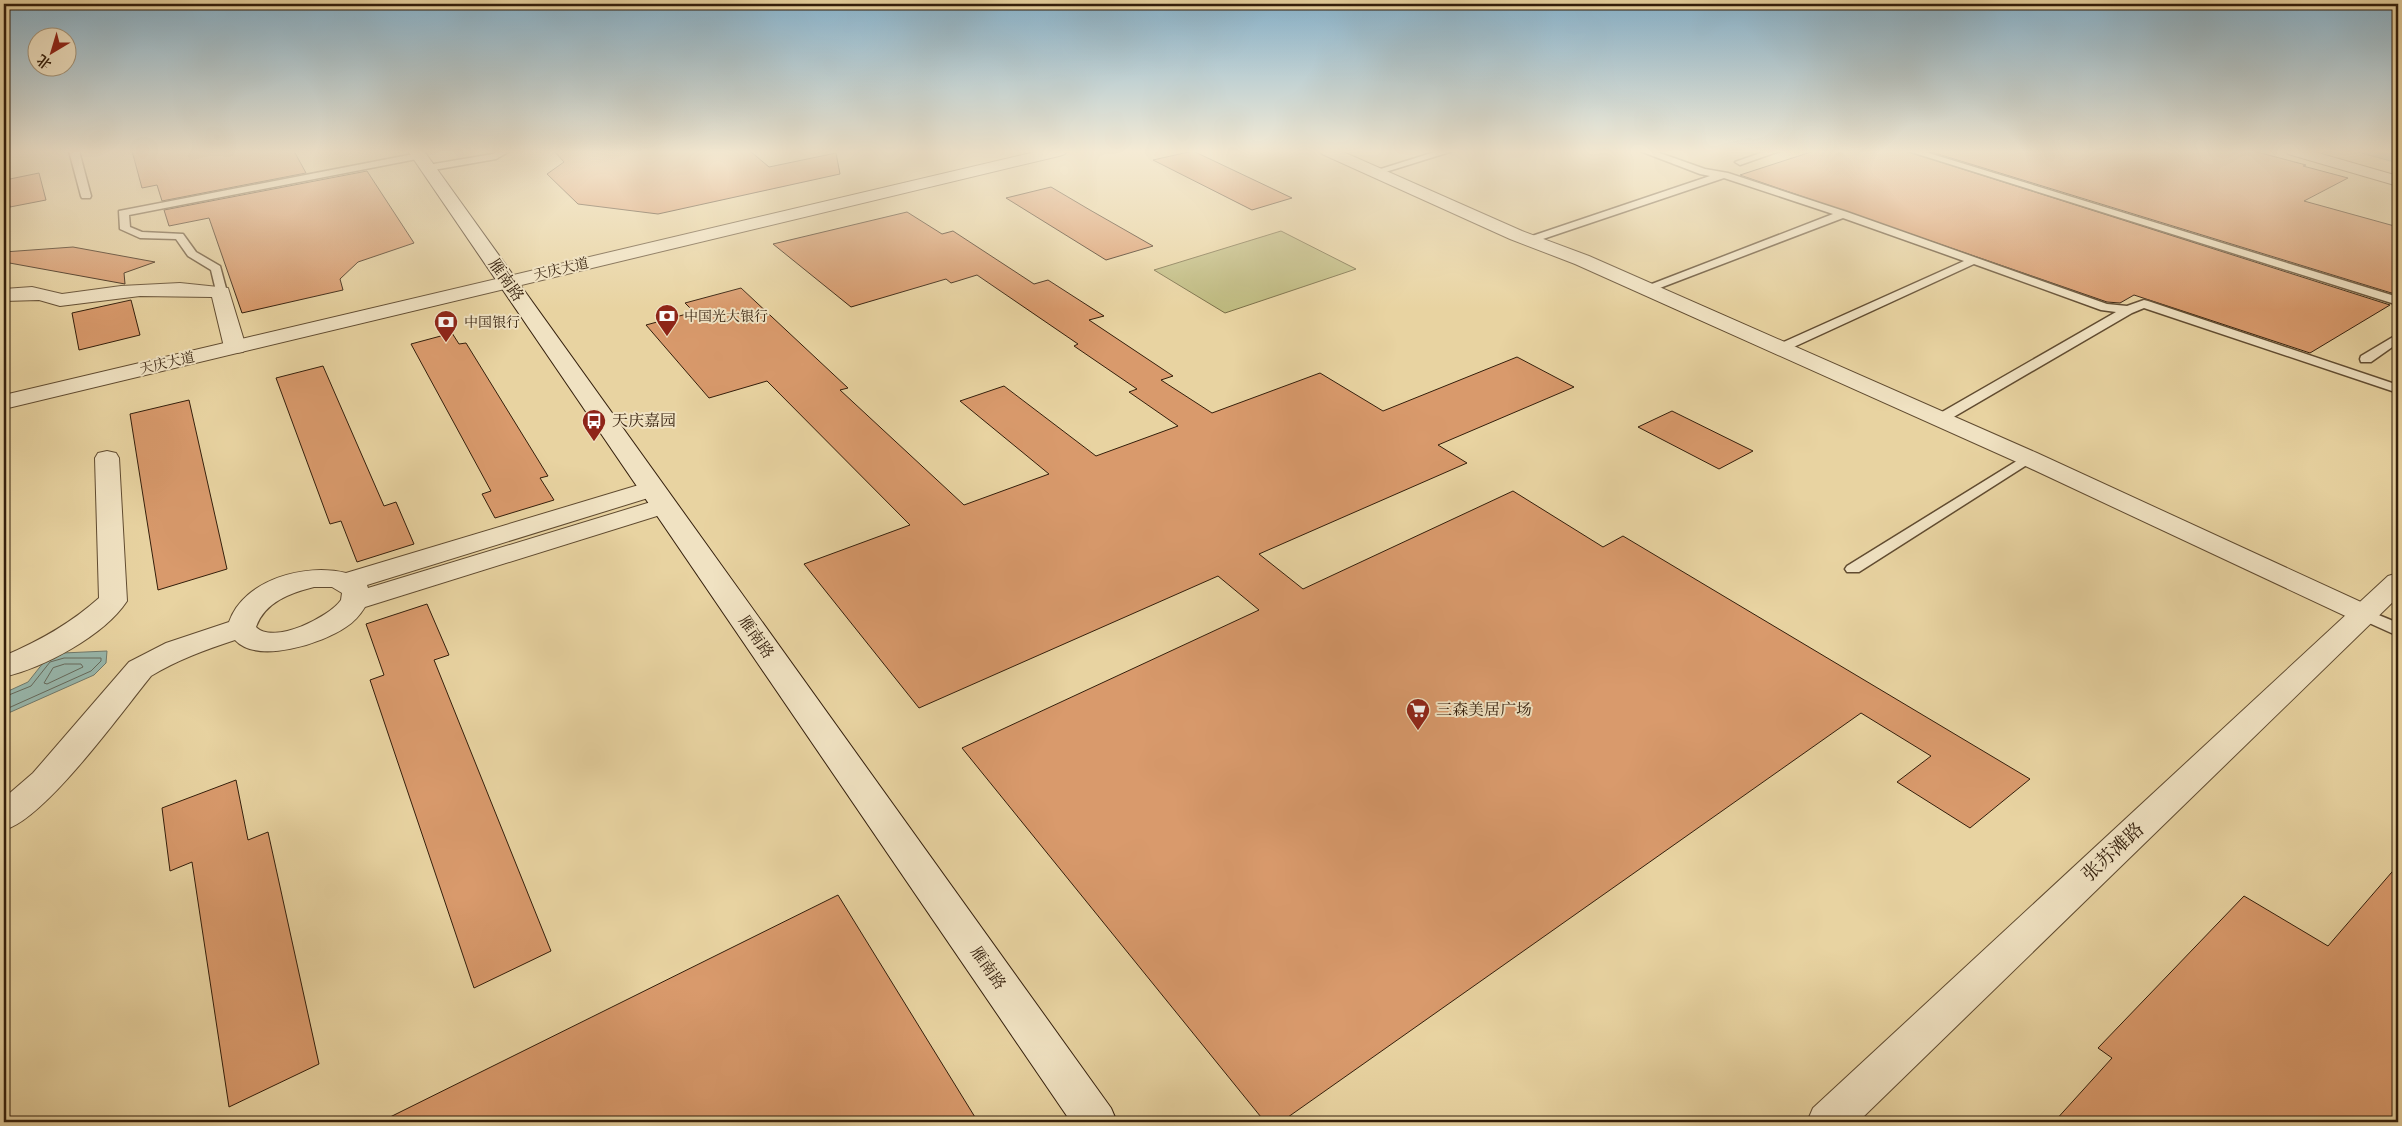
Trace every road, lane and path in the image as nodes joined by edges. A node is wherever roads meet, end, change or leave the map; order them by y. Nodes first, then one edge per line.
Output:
1 (175, 204) edge
2 (453, 204) edge
3 (838, 204) edge
4 (1447, 204) edge
5 (1639, 204) edge
6 (1811, 204) edge
7 (2084, 204) edge
8 (1843, 214) junction
9 (1530, 240) junction
10 (1972, 261) junction
11 (507, 282) junction
12 (1648, 289) junction
13 (221, 292) junction
14 (4, 295) edge
15 (2398, 301) edge
16 (2128, 310) junction
17 (2398, 338) edge
18 (235, 347) junction
19 (1781, 348) junction
20 (2366, 359) dead end
21 (2398, 390) edge
22 (4, 402) edge
23 (1940, 419) junction
24 (107, 458) dead end
25 (2028, 458) junction
26 (658, 497) junction
27 (1853, 569) dead end
28 (2398, 582) edge
29 (352, 591) junction
30 (2364, 614) junction
31 (241, 628) junction
32 (2398, 630) edge
33 (4, 667) edge
34 (4, 817) edge
35 (1096, 1122) edge
36 (1828, 1122) edge

1 - 13 lane
2 - 11 street, 雁南路
3 - 11 street, 天庆大道
4 - 9 street
5 - 9 lane
6 - 8 lane
7 - 15 lane
8 - 10 lane
8 - 12 lane
9 - 12 street
10 - 16 lane
10 - 19 lane
11 - 18 street, 天庆大道
11 - 26 street, 雁南路
12 - 19 street
13 - 14 street
13 - 18 street
16 - 21 lane
16 - 23 lane
17 - 20 lane
18 - 22 street, 天庆大道
19 - 23 street
23 - 25 street
24 - 33 street
25 - 27 lane
25 - 30 street
26 - 29 street
26 - 35 street, 雁南路
28 - 30 street, 张苏滩路
29 - 31 street
29 - 31 street
30 - 32 lane
30 - 36 street, 张苏滩路
31 - 34 street

